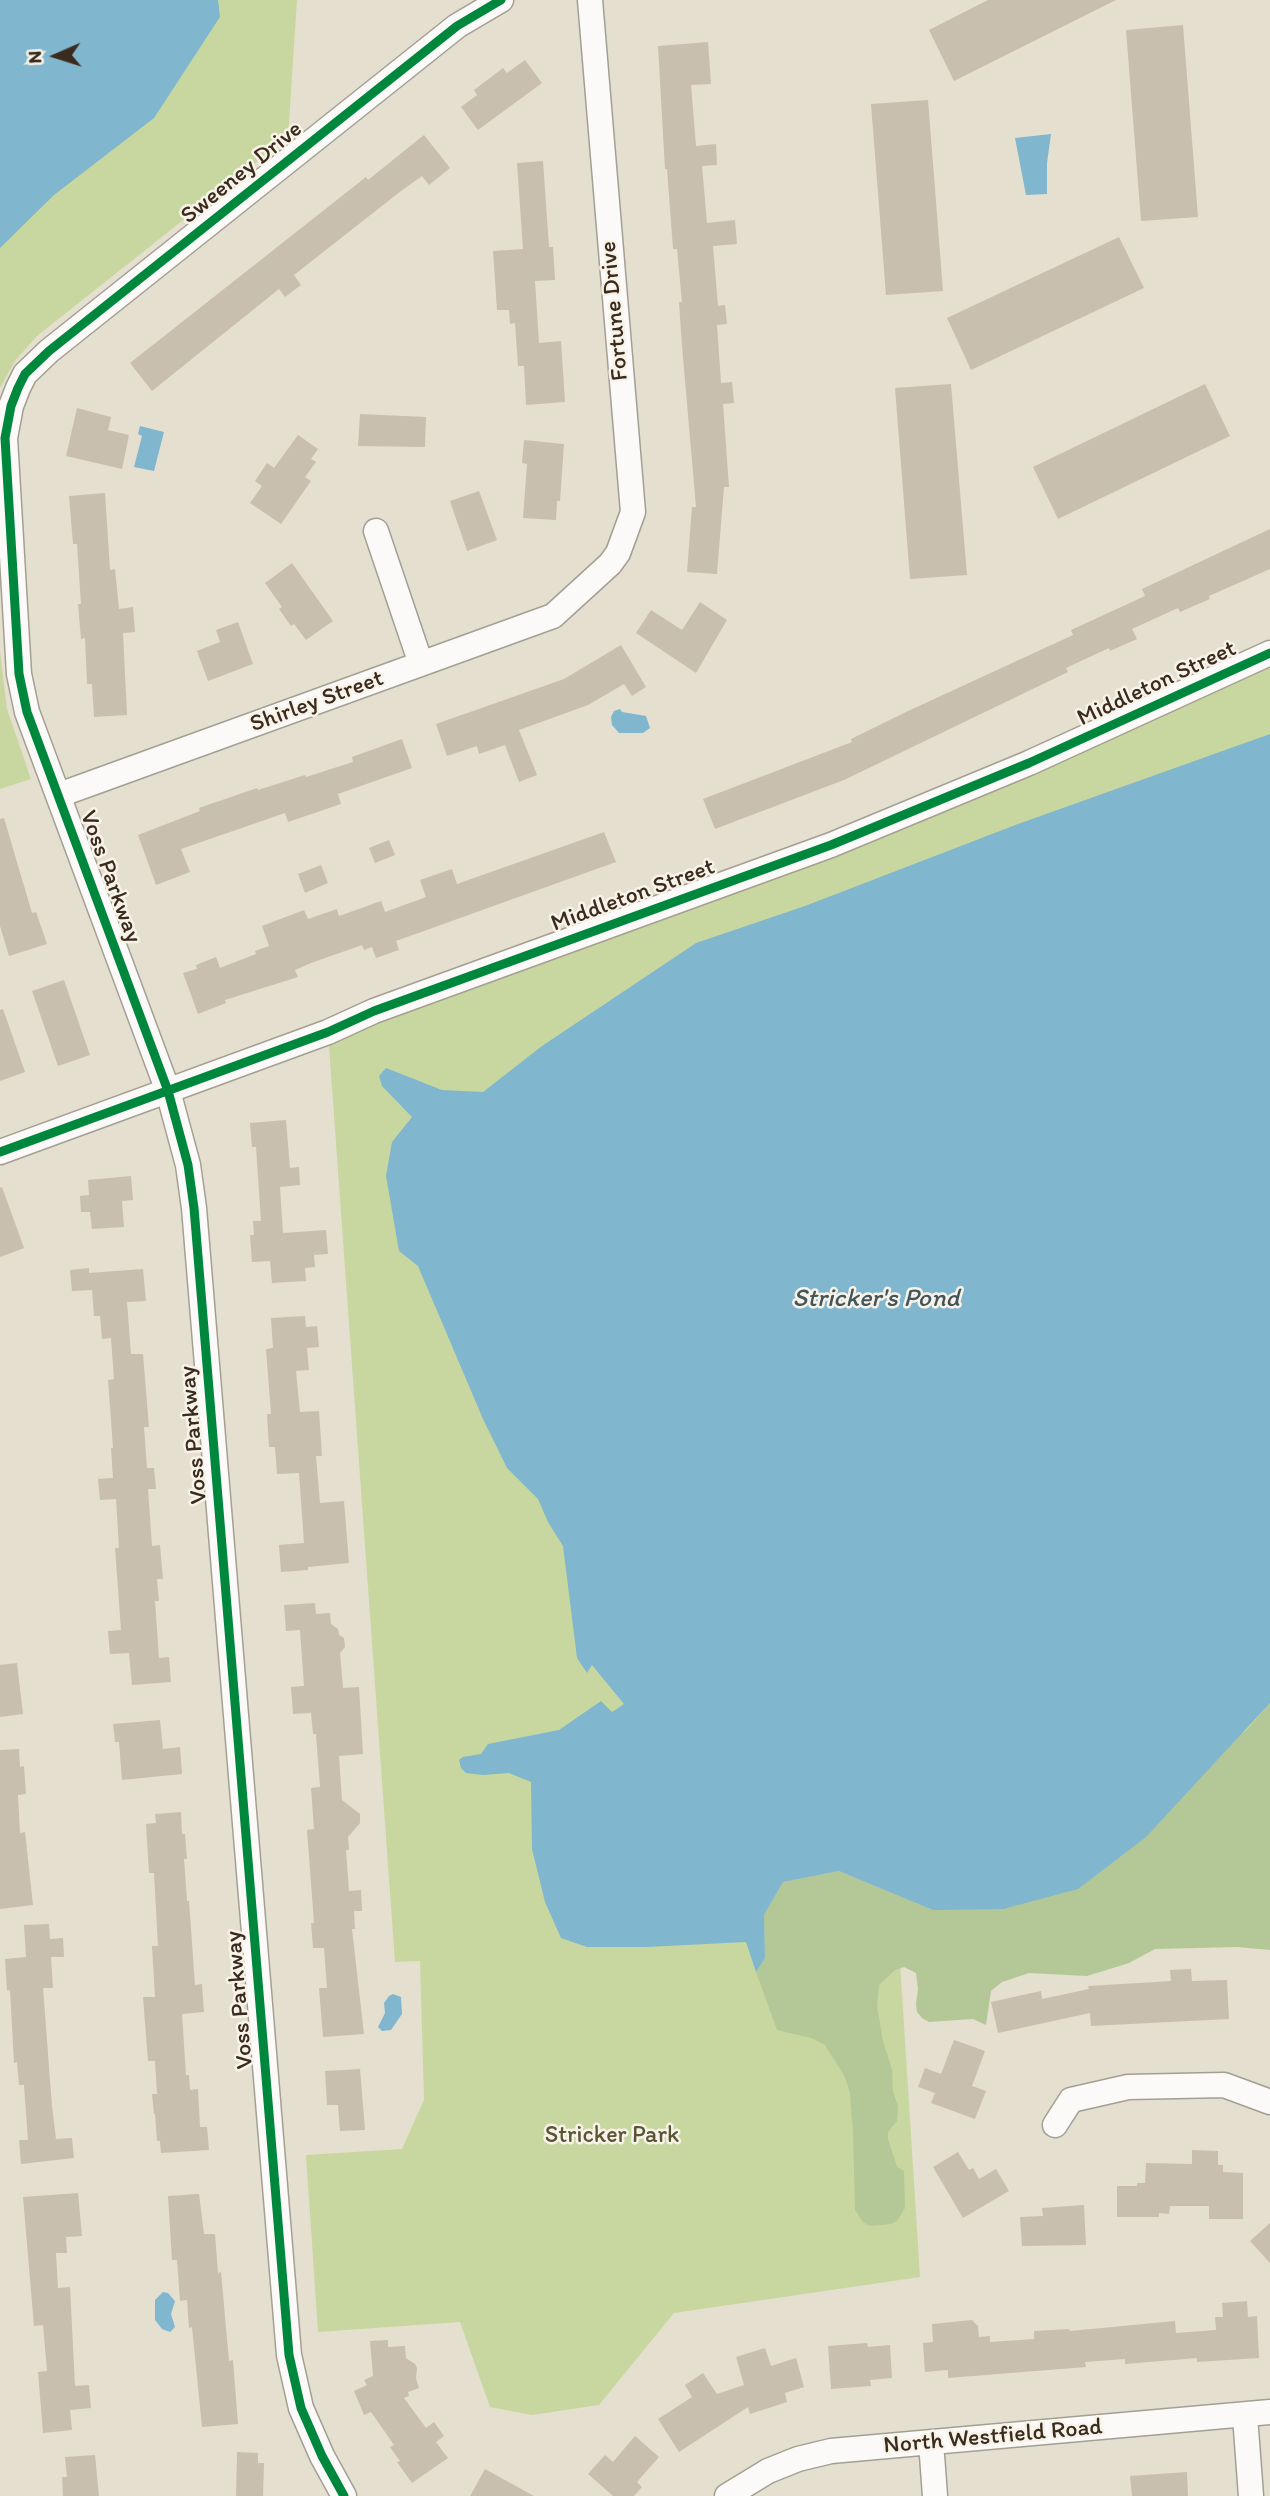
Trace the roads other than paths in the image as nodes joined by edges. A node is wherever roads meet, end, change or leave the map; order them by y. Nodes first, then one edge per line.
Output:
1 (501, 0) edge
2 (590, 0) edge
3 (18, 388) joint
4 (376, 531) dead end
5 (570, 600) joint
6 (1270, 653) edge
7 (421, 664) junction
8 (59, 795) junction
9 (168, 1091) junction
10 (0, 1152) edge
11 (1270, 2102) edge
12 (1055, 2125) dead end
13 (1270, 2412) edge
14 (1245, 2416) junction
15 (931, 2442) junction
16 (344, 2496) edge
17 (727, 2496) edge
18 (935, 2496) edge
19 (1251, 2496) edge

1 - 3 street, Sweeney Drive
2 - 5 street, Fortune Drive
3 - 8 street, Voss Parkway
4 - 7 street
5 - 7 street, Shirley Street
6 - 9 street, Middleton Street
7 - 8 street, Shirley Street
8 - 9 street, Voss Parkway
9 - 10 street, Middleton Street
9 - 16 street, Voss Parkway
11 - 12 street
13 - 14 street, North Westfield Road
14 - 15 street, North Westfield Road
14 - 19 street
15 - 17 street, North Westfield Road
15 - 18 street

